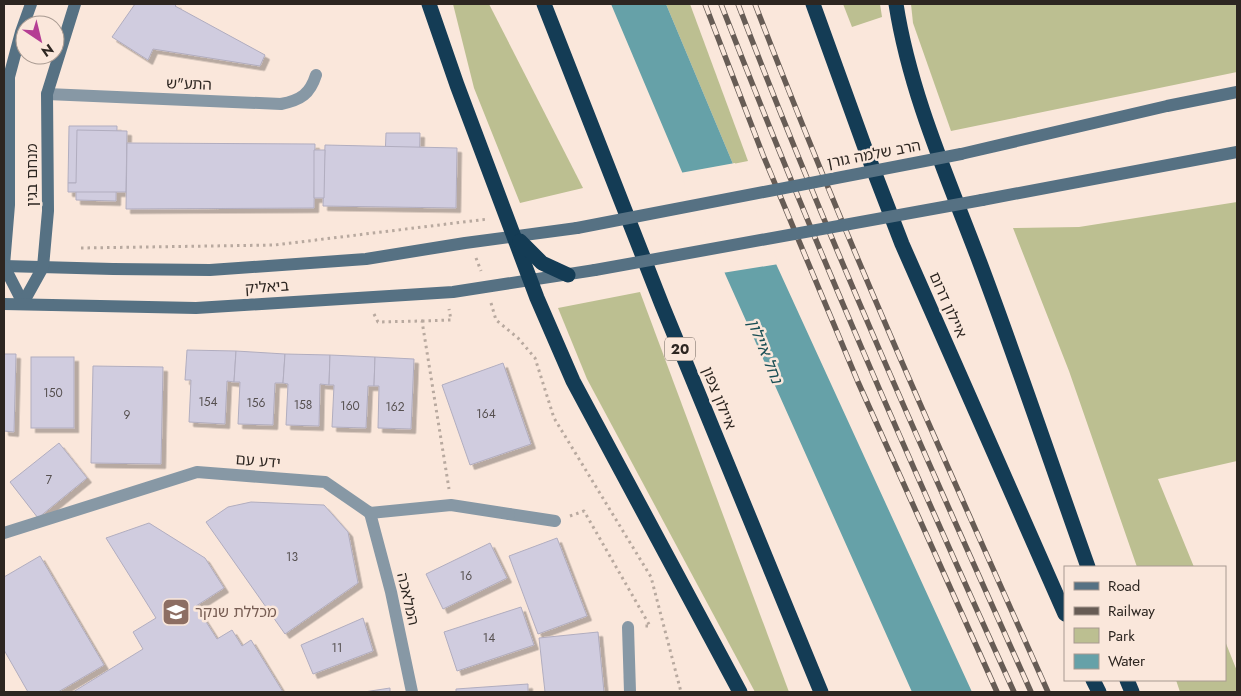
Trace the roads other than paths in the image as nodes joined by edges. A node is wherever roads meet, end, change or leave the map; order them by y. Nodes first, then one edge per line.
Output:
1 (31, 4) edge
2 (75, 4) edge
3 (428, 4) edge
4 (544, 4) edge
5 (813, 4) edge
6 (896, 4) edge
7 (316, 75) dead end
8 (1237, 92) edge
9 (47, 94) junction
10 (7, 121) edge
11 (1237, 152) edge
12 (6, 211) edge
13 (515, 237) junction
14 (4, 266) edge
15 (43, 267) junction
16 (568, 275) junction
17 (531, 280) junction
18 (23, 303) junction
19 (4, 304) edge
20 (370, 513) junction
21 (555, 521) road end
22 (4, 532) edge
23 (1088, 566) edge
24 (1064, 612) edge
25 (628, 627) road end
26 (412, 692) edge
27 (630, 692) edge
28 (740, 692) edge
29 (820, 692) edge

1 - 10 main road, מנחם בגין
2 - 9 main road, מנחם בגין
3 - 13 highway
4 - 29 highway, איילון צפון / 20
5 - 24 highway, איילון דרום
6 - 23 highway
7 - 9 street, התע"ש
8 - 13 main road, הרב שלמה גורן, bridge
9 - 15 main road, מנחם בגין
10 - 12 main road, מנחם בגין
11 - 16 main road, bridge
12 - 14 main road, מנחם בגין
13 - 15 main road, ביאליק
13 - 16 highway
13 - 17 highway
14 - 15 main road, ביאליק
14 - 18 main road
15 - 18 main road, מנחם בגין
16 - 17 main road
17 - 18 main road, ביאליק
17 - 28 highway
18 - 19 main road, ביאליק
20 - 21 street
20 - 22 street, ידע עם
20 - 26 street, המלאכה
25 - 27 street

